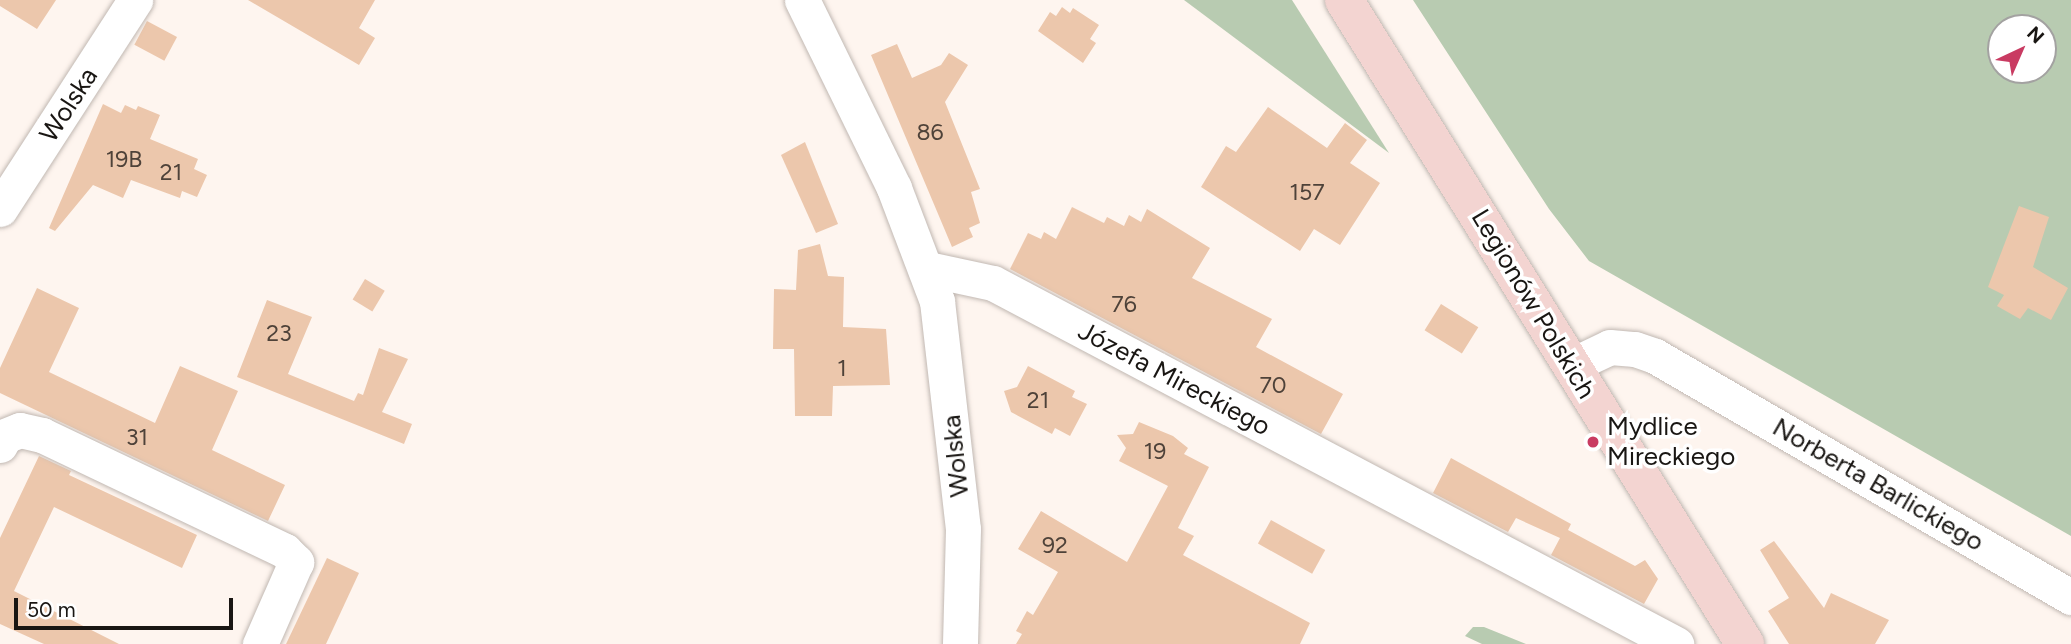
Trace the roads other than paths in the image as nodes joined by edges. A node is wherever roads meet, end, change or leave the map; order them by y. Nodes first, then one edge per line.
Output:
1 (135, 0) edge
2 (802, 0) edge
3 (1344, 0) edge
4 (0, 209) edge
5 (928, 270) junction
6 (1570, 366) junction
7 (0, 446) edge
8 (2071, 597) edge
9 (1737, 641) edge
10 (260, 644) edge
11 (960, 644) edge
12 (1676, 644) edge

1 - 4 street, Wolska
2 - 5 street
3 - 6 street, Legionów Polskich
5 - 11 street, Wolska
5 - 12 street, Józefa Mireckiego
6 - 8 street, Norberta Barlickiego
6 - 9 street, Legionów Polskich
7 - 10 street

